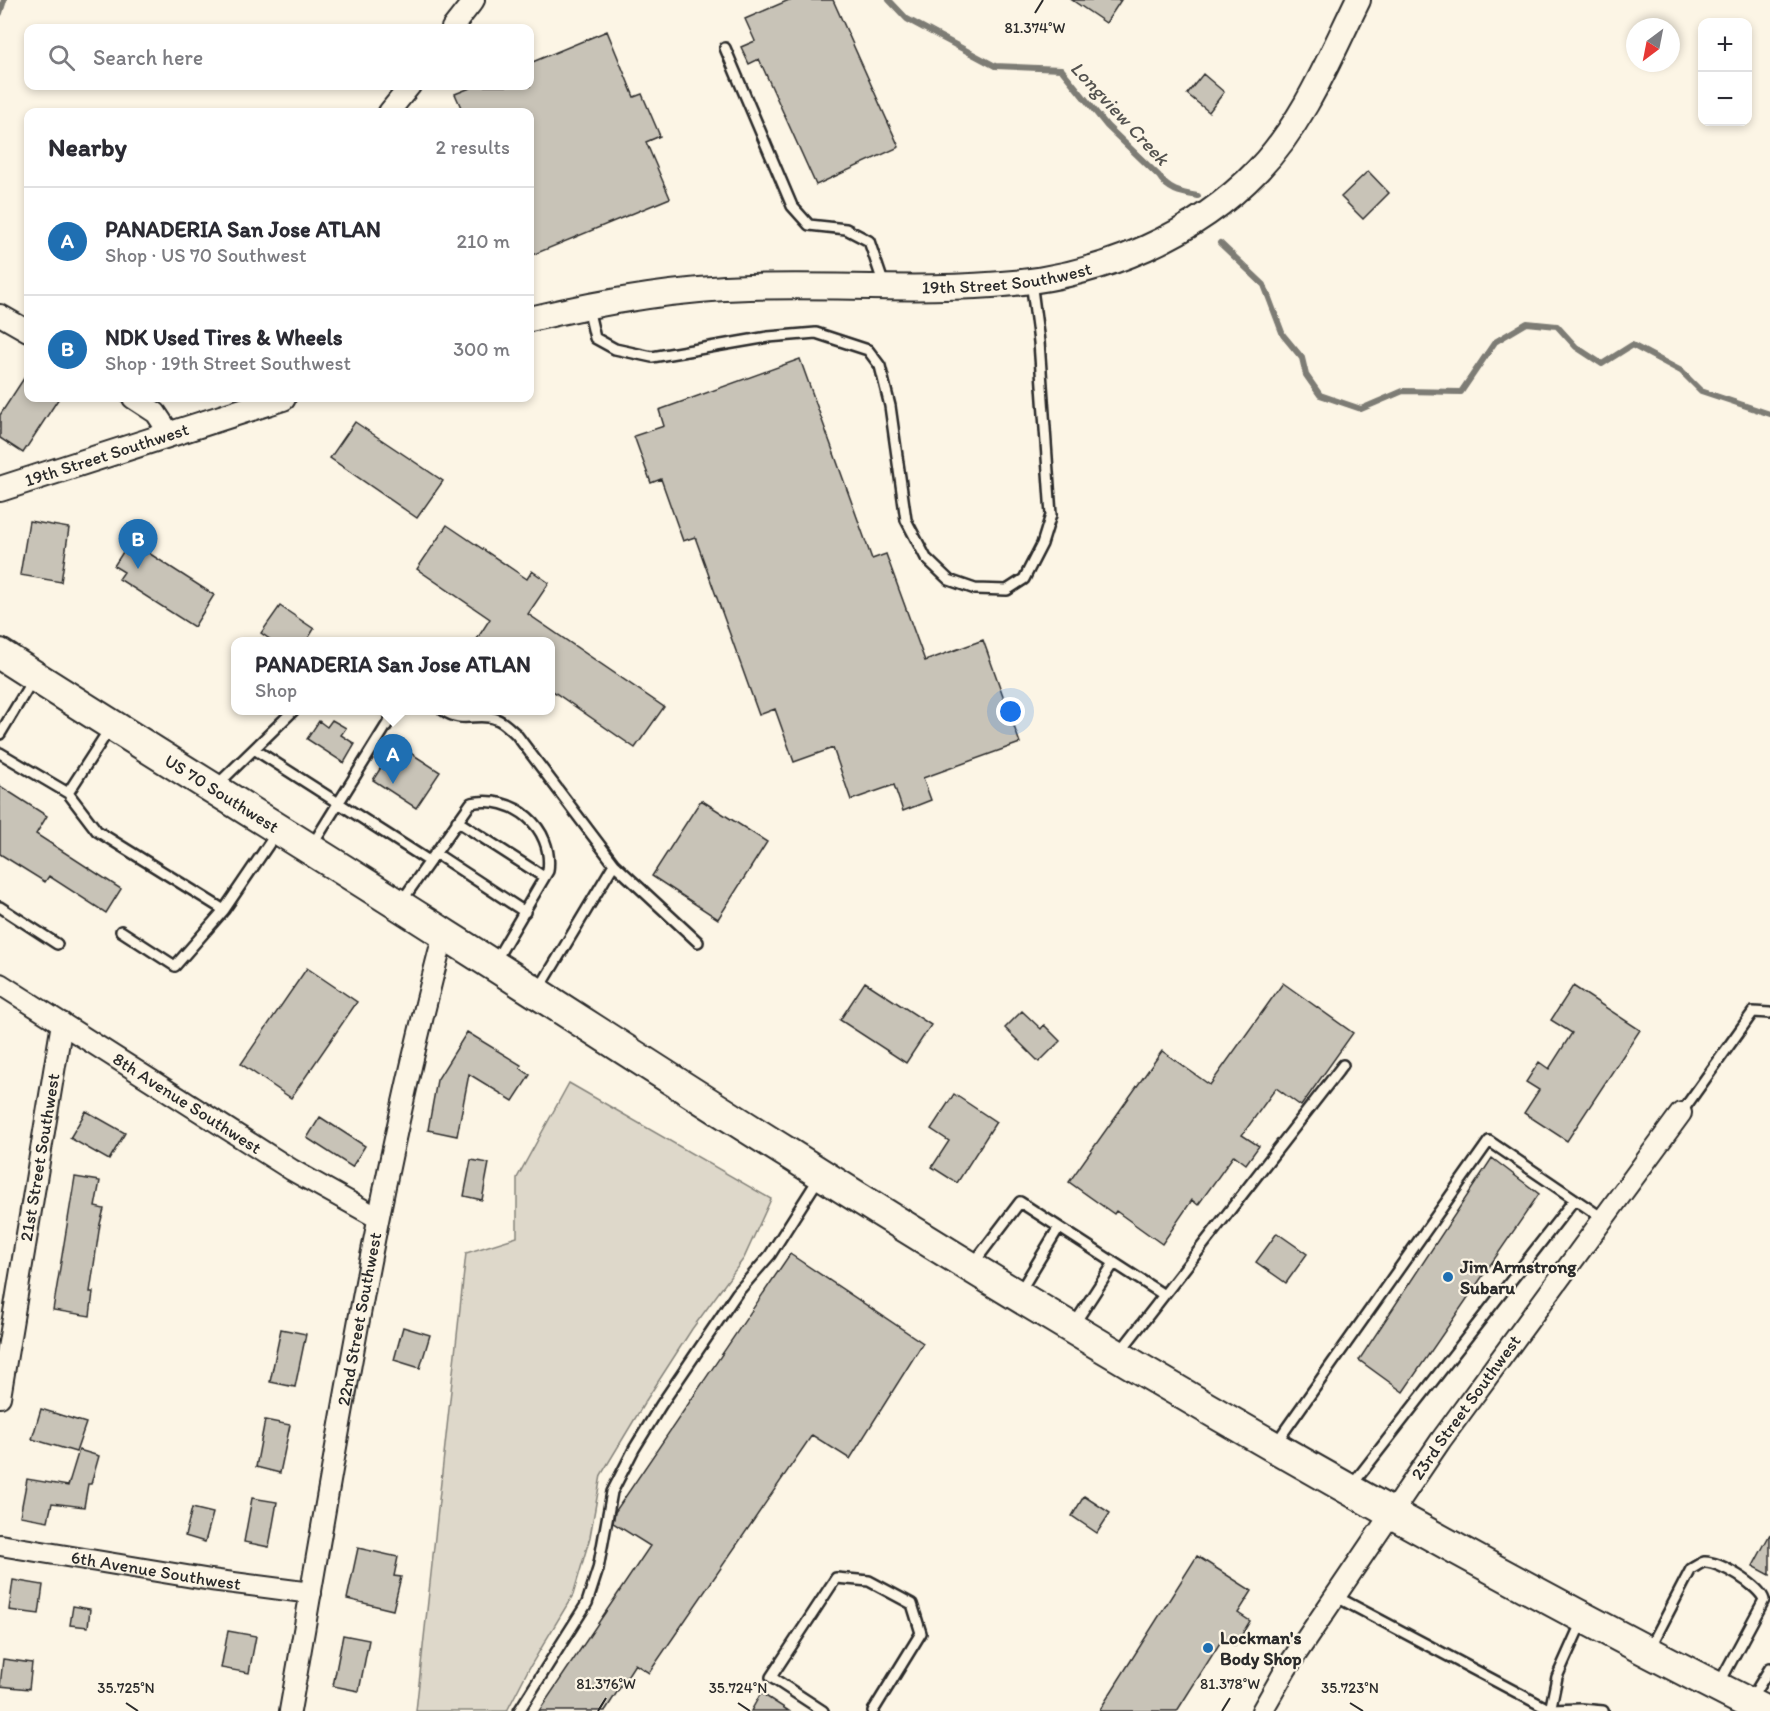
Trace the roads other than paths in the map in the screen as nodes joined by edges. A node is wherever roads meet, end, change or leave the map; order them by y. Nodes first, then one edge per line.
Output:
1 (474, 0) edge
2 (1358, 0) edge
3 (456, 24) edge
4 (725, 48) dead end
5 (407, 90) edge
6 (392, 108) edge
7 (1031, 281) junction
8 (884, 287) junction
9 (587, 306) junction
10 (0, 315) edge
11 (534, 318) edge
12 (24, 329) edge
13 (270, 402) edge
14 (162, 405) edge
15 (170, 434) junction
16 (0, 489) edge
17 (0, 654) edge
18 (35, 676) junction
19 (290, 715) edge
20 (393, 715) edge
21 (451, 715) edge
22 (112, 725) junction
23 (0, 734) edge
24 (254, 749) junction
25 (0, 753) edge
26 (213, 788) junction
27 (68, 793) junction
28 (338, 803) junction
29 (457, 821) junction
30 (278, 830) junction
31 (310, 849) junction
32 (432, 857) junction
33 (614, 864) junction
34 (544, 877) junction
35 (399, 905) junction
36 (0, 908) edge
37 (224, 910) junction
38 (525, 912) junction
39 (121, 931) dead end
40 (444, 933) junction
41 (699, 942) dead end
42 (57, 944) dead end
43 (493, 965) junction
44 (0, 984) edge
45 (537, 993) junction
46 (1770, 1013) edge
47 (62, 1023) junction
48 (1343, 1065) dead end
49 (1681, 1113) joint
50 (822, 1174) junction
51 (1574, 1200) junction
52 (378, 1218) junction
53 (1604, 1219) junction
54 (1059, 1227) junction
55 (1114, 1263) junction
56 (971, 1267) junction
57 (1017, 1295) junction
58 (1164, 1295) junction
59 (1072, 1328) junction
60 (1117, 1355) junction
61 (0, 1397) edge
62 (1273, 1447) junction
63 (1349, 1489) junction
64 (1391, 1512) junction
65 (0, 1545) edge
66 (311, 1593) junction
67 (1335, 1596) junction
68 (1584, 1618) junction
69 (1648, 1651) junction
70 (1770, 1668) edge
71 (1717, 1687) junction
72 (1756, 1707) edge
73 (290, 1711) edge
74 (519, 1711) edge
75 (823, 1711) edge
76 (873, 1711) edge
77 (1262, 1711) edge
78 (1550, 1711) edge
79 (1603, 1711) edge

1 - 3 street
2 - 7 street, 19th Street Southwest
4 - 8 lane
5 - 6 street
7 - 8 street, 19th Street Southwest
7 - 9 lane
8 - 9 street, 19th Street Southwest
9 - 11 street, 19th Street Southwest
10 - 12 street
13 - 15 street, 19th Street Southwest
14 - 15 street
15 - 16 street, 19th Street Southwest
17 - 18 main road, US 70 Southwest
18 - 22 main road, US 70 Southwest
18 - 23 lane
19 - 24 lane
20 - 28 lane
21 - 33 lane
22 - 26 main road, US 70 Southwest
22 - 27 lane
24 - 26 lane
24 - 28 lane
25 - 27 lane
26 - 30 main road, US 70 Southwest
27 - 37 lane
28 - 31 lane
28 - 32 lane
29 - 32 lane
29 - 34 lane
29 - 34 lane
30 - 31 main road, US 70 Southwest
30 - 37 lane
31 - 35 main road, US 70 Southwest
32 - 35 lane
32 - 38 lane
33 - 41 lane
33 - 45 lane
34 - 38 lane
35 - 40 main road, US 70 Southwest
36 - 42 lane
37 - 39 lane
38 - 43 lane
40 - 43 main road, US 70 Southwest
40 - 52 street, 22nd Street Southwest
43 - 45 main road, US 70 Southwest
44 - 47 street, 8th Avenue Southwest
45 - 50 main road, US 70 Southwest
46 - 49 lane
47 - 52 street, 8th Avenue Southwest
47 - 61 street, 21st Street Southwest
48 - 58 lane
49 - 53 street, 23rd Street Southwest
50 - 56 main road, US 70 Southwest
50 - 74 lane
51 - 53 lane
51 - 62 lane
51 - 63 lane
52 - 66 street, 22nd Street Southwest
53 - 64 street, 23rd Street Southwest
54 - 55 lane
54 - 56 lane
54 - 57 lane
55 - 58 lane
55 - 59 lane
56 - 57 main road, US 70 Southwest
57 - 59 main road, US 70 Southwest
58 - 60 lane
59 - 60 main road, US 70 Southwest
60 - 62 main road, US 70 Southwest
62 - 63 main road, US 70 Southwest
63 - 64 main road, US 70 Southwest
64 - 67 street, 23rd Street Southwest
64 - 68 main road, US 70 Southwest
65 - 66 street, 6th Avenue Southwest
66 - 73 street, 22nd Street Southwest
67 - 77 street, 23rd Street Southwest
67 - 78 lane
68 - 69 main road, US 70 Southwest
68 - 78 lane
69 - 71 main road, US 70 Southwest
69 - 71 lane
70 - 72 lane
71 - 72 main road, US 70 Southwest
75 - 76 lane
78 - 79 lane

